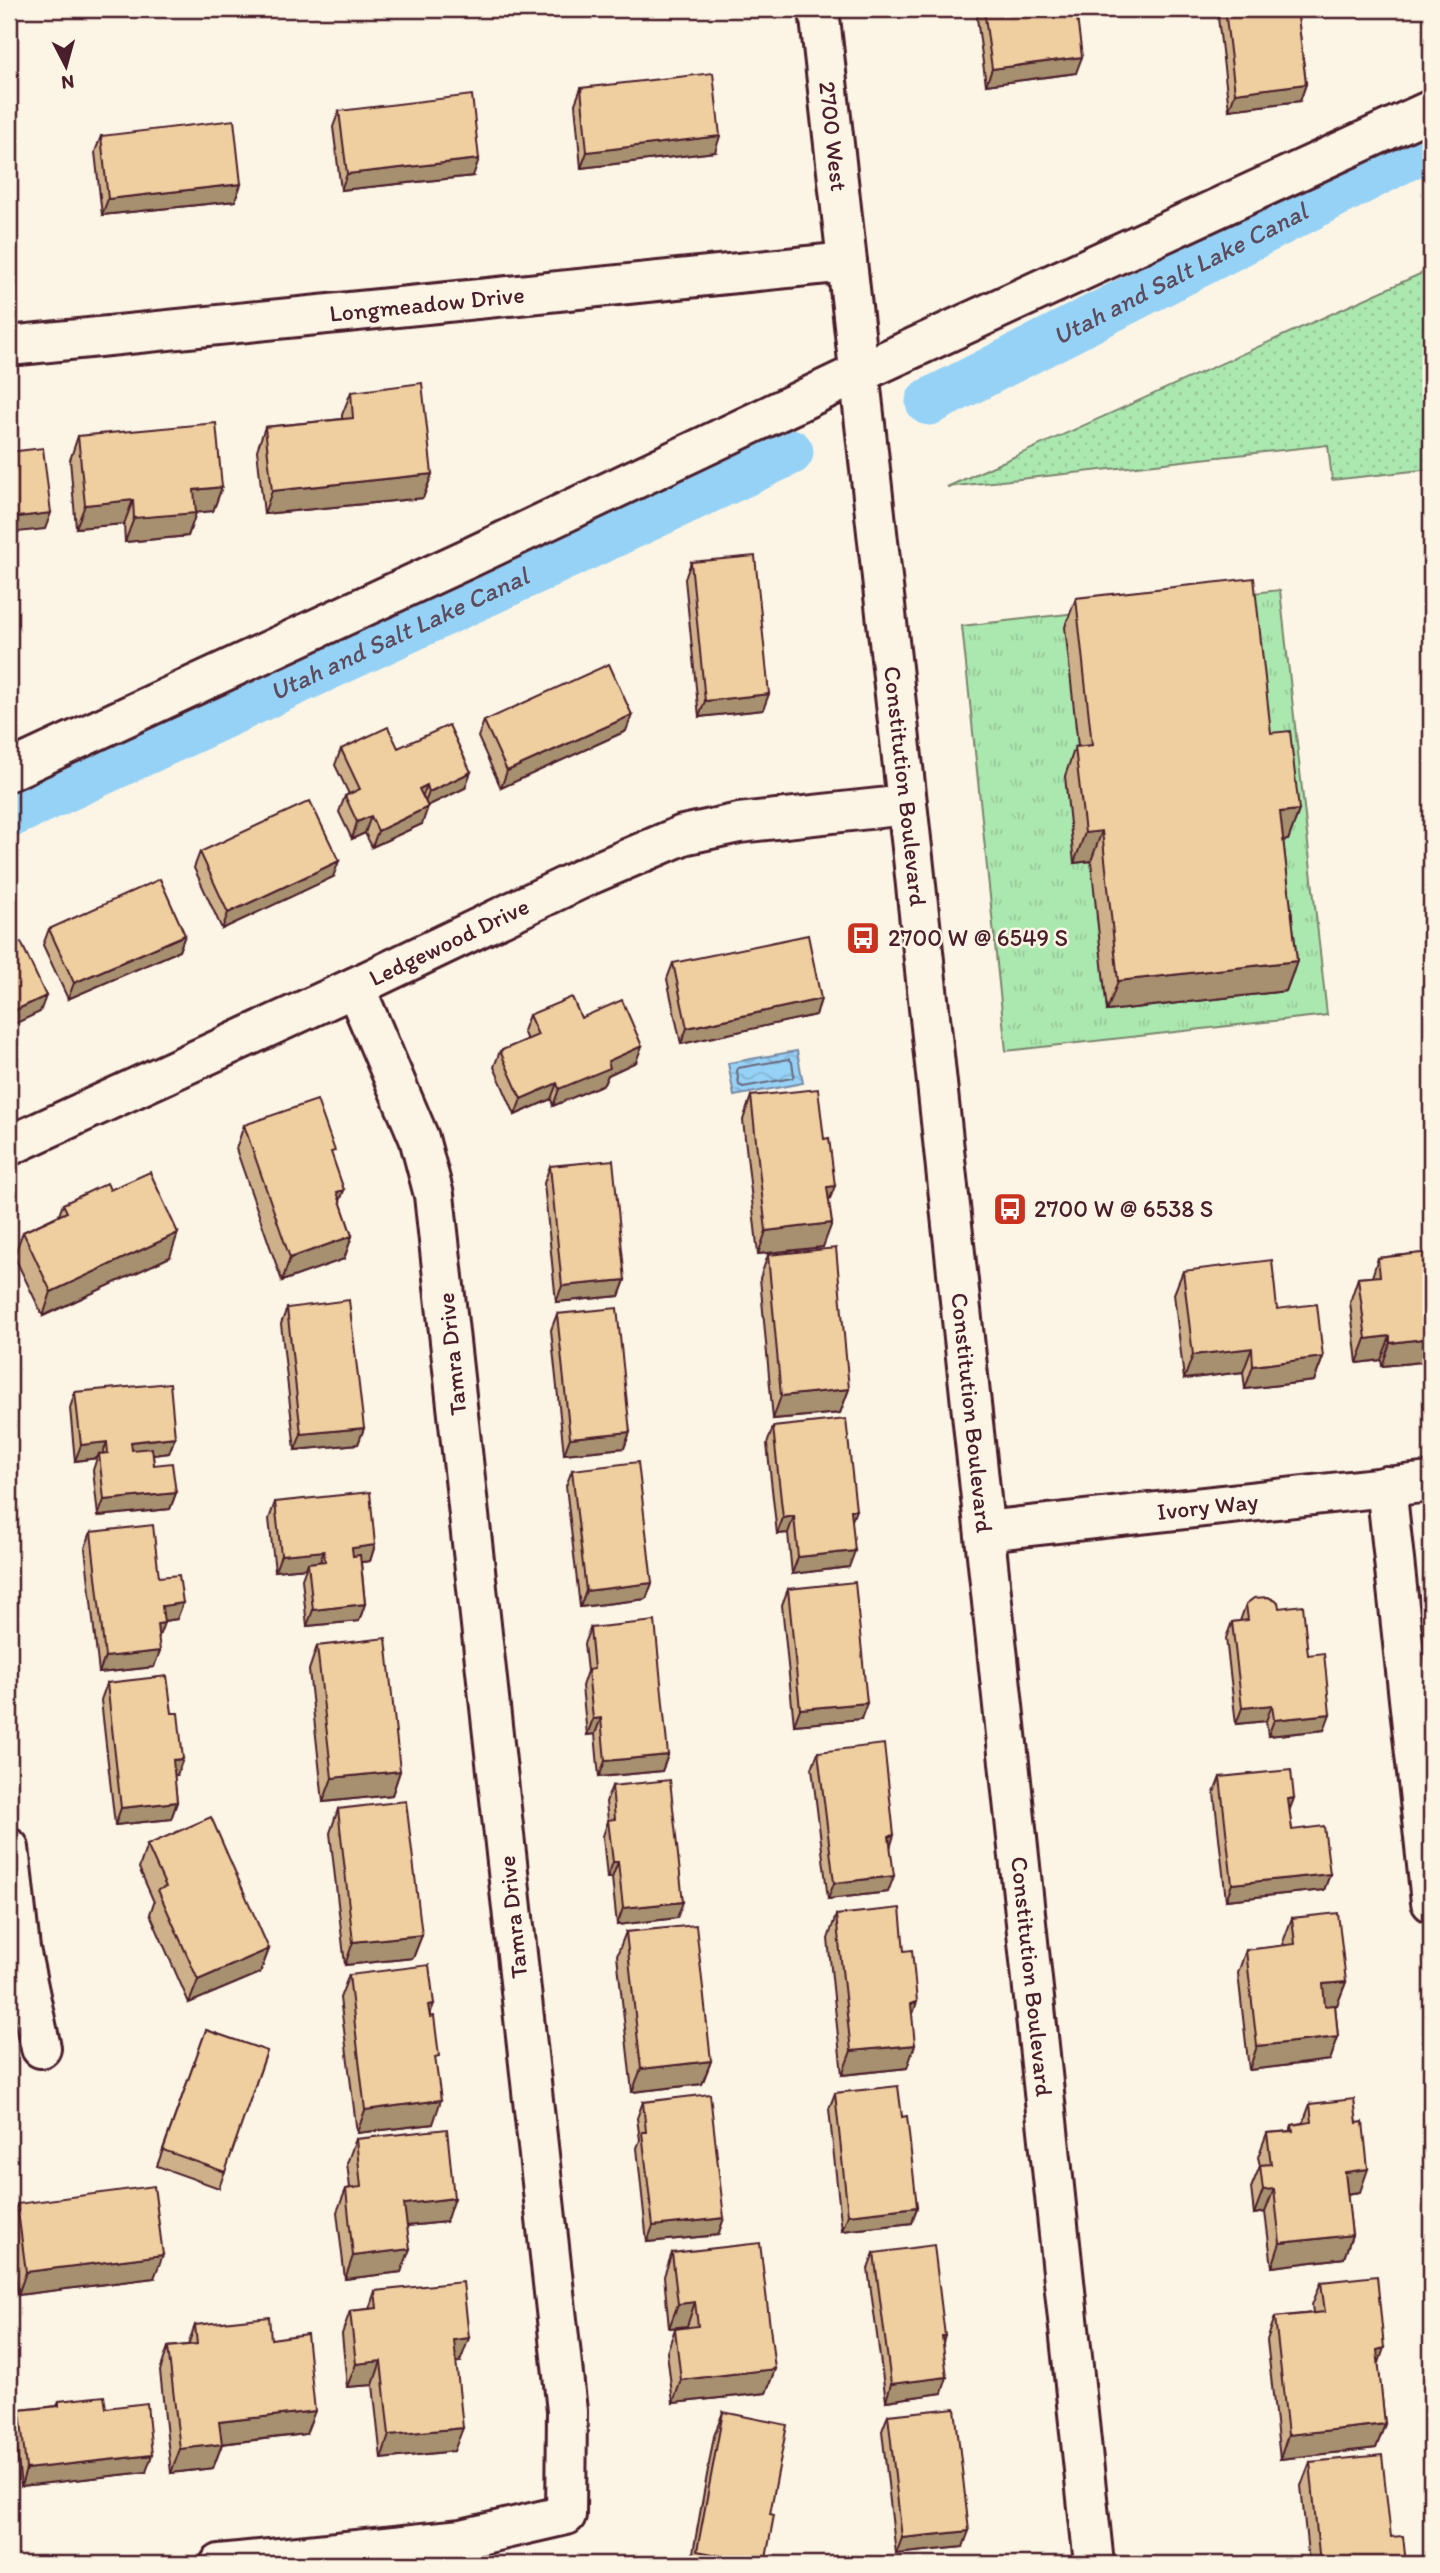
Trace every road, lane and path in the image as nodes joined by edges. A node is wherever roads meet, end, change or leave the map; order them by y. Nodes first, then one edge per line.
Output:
1 (818, 9) edge
2 (1431, 110) edge
3 (846, 262) junction
4 (9, 346) edge
5 (859, 373) junction
6 (9, 771) edge
7 (907, 805) junction
8 (355, 986) junction
9 (9, 1146) edge
10 (1431, 1482) edge
11 (1386, 1486) junction
12 (985, 1531) junction
13 (9, 1848) edge
14 (1431, 1902) edge
15 (40, 2048) dead end
16 (220, 2564) edge
17 (1094, 2564) edge

1 - 3 street, 2700 West
2 - 5 street
3 - 4 street, Longmeadow Drive
3 - 5 street, Constitution Boulevard
5 - 6 street
5 - 7 street, Constitution Boulevard
7 - 8 street, Ledgewood Drive
7 - 12 street, Constitution Boulevard
8 - 9 street, Ledgewood Drive
8 - 16 street, Tamra Drive
10 - 11 street, Ivory Way
11 - 12 street, Ivory Way
11 - 14 street
12 - 17 street, Constitution Boulevard
13 - 15 street

